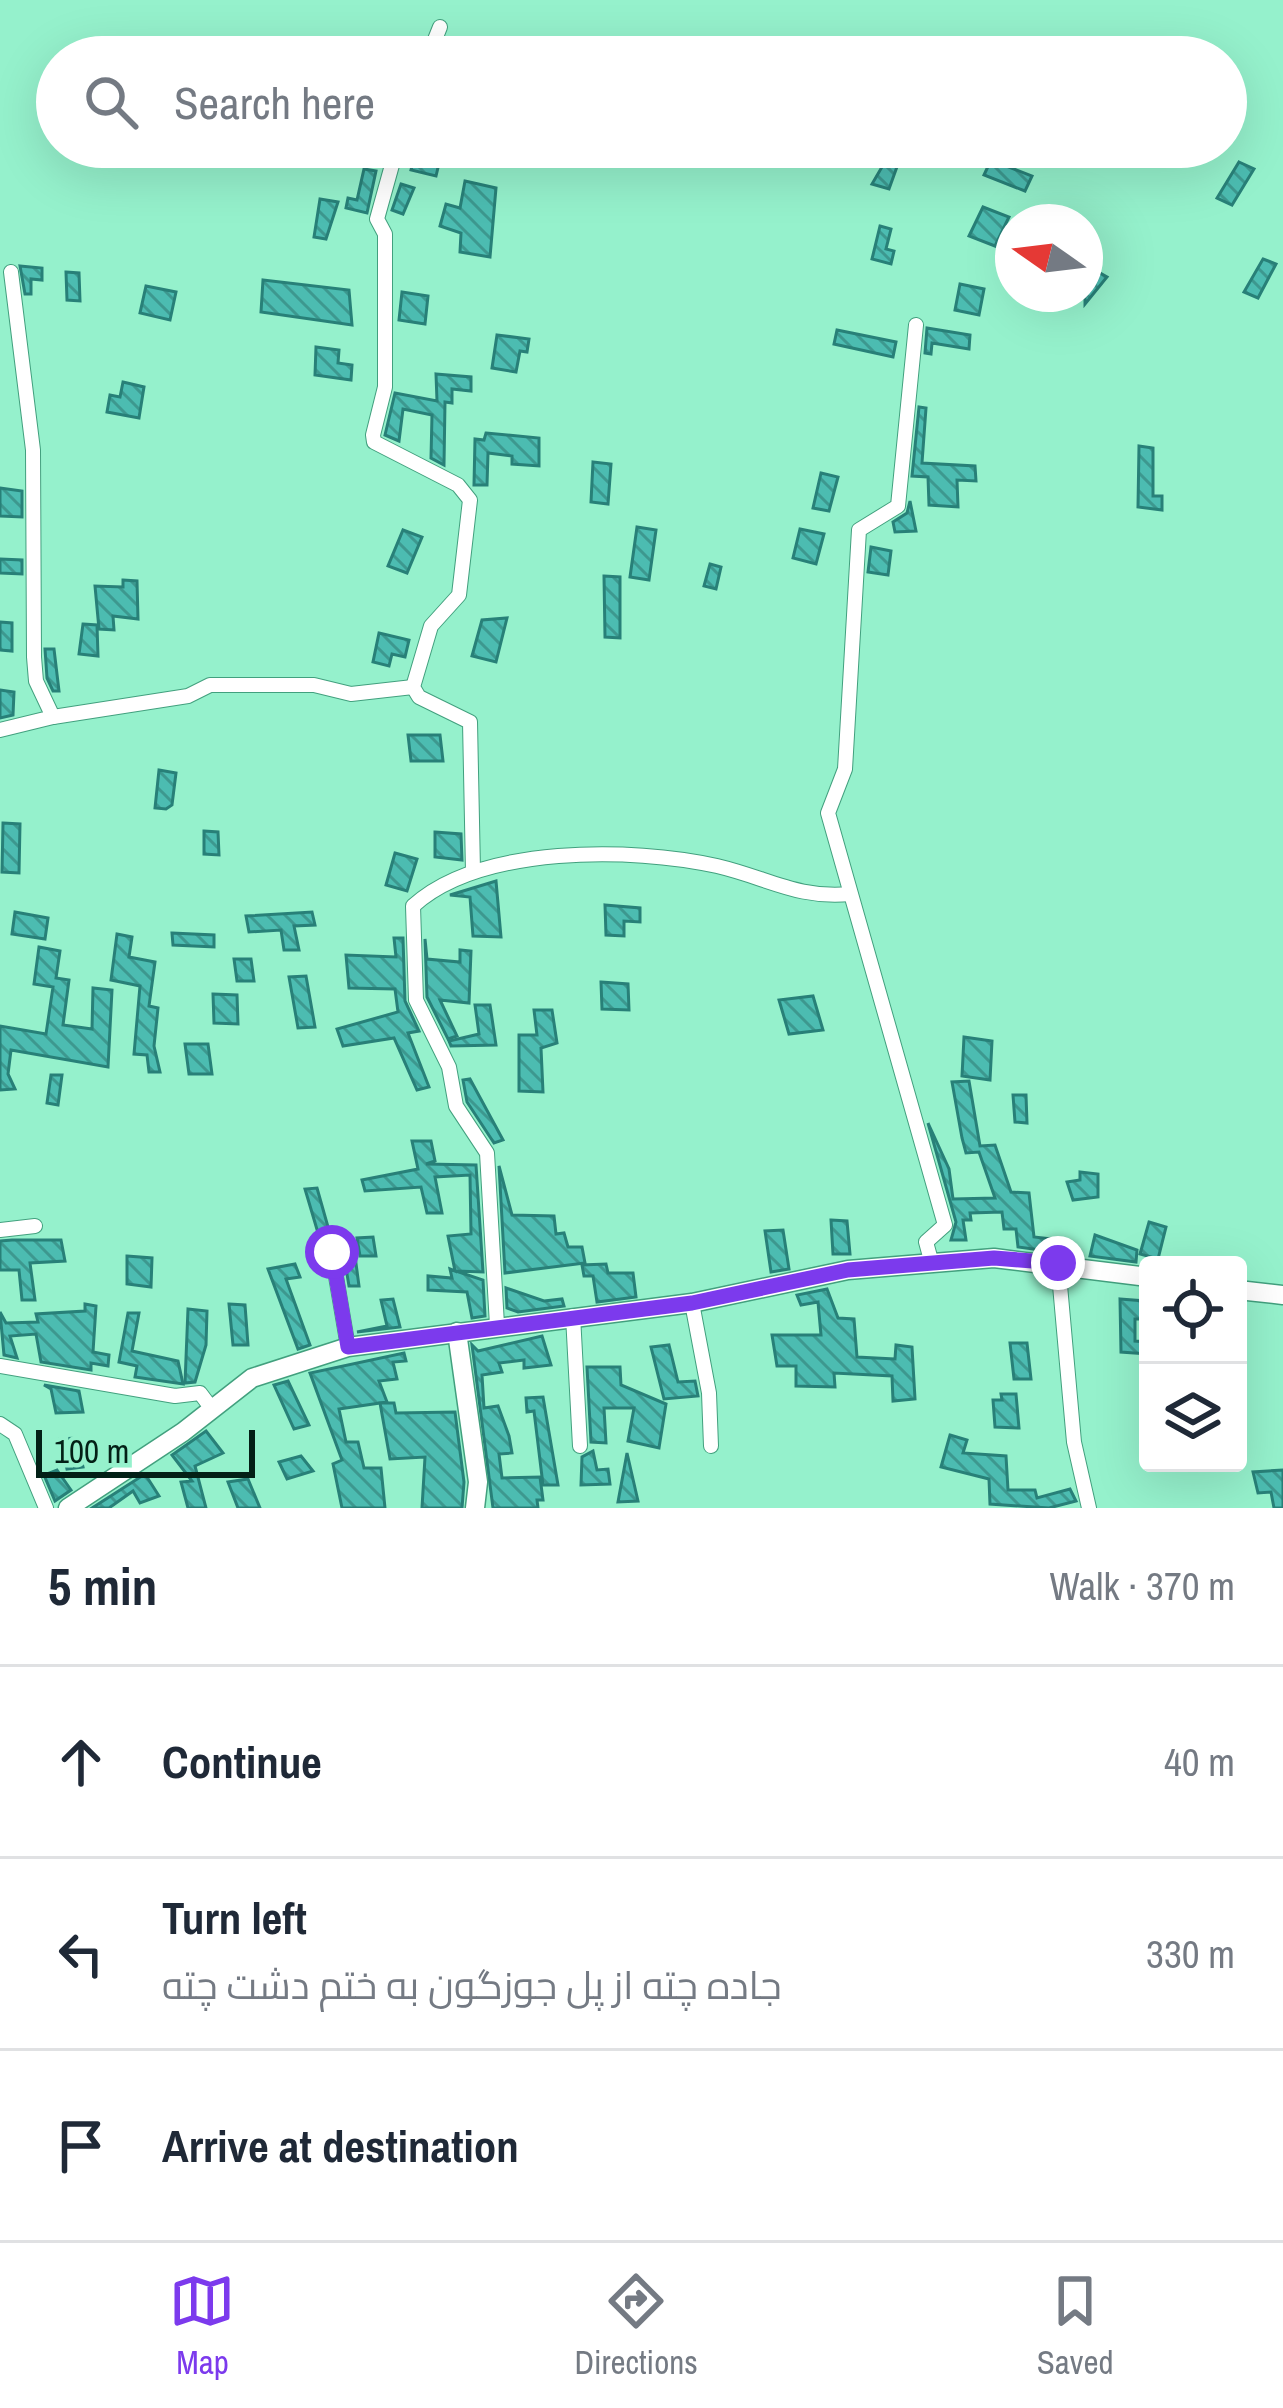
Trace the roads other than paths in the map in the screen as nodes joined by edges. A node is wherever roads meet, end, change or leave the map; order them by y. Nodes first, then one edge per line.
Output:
1 (440, 27) dead end
2 (436, 36) edge
3 (391, 168) edge
4 (11, 272) dead end
5 (916, 325) dead end
6 (413, 687) junction
7 (53, 717) junction
8 (0, 730) edge
9 (472, 871) junction
10 (850, 894) junction
11 (35, 1226) dead end
12 (0, 1230) edge
13 (332, 1252) dead end
14 (1058, 1263) junction
15 (932, 1264) junction
16 (1139, 1276) edge
17 (1247, 1291) edge
18 (1283, 1295) edge
19 (692, 1303) junction
20 (573, 1316) junction
21 (497, 1325) junction
22 (457, 1332) junction
23 (348, 1347) junction
24 (0, 1366) edge
25 (212, 1409) junction
26 (0, 1424) edge
27 (580, 1446) dead end
28 (710, 1446) dead end
29 (46, 1508) edge
30 (68, 1508) edge
31 (475, 1508) edge
32 (1089, 1508) edge

1 - 2 street
3 - 6 street
4 - 7 street
5 - 10 street
6 - 7 street
6 - 9 street
7 - 8 street
9 - 10 street
9 - 21 street
10 - 15 street
11 - 12 street
13 - 23 street
14 - 15 street
14 - 16 street
14 - 32 street
15 - 19 street
17 - 18 street
19 - 20 street
19 - 28 street
20 - 21 street
20 - 27 street
21 - 22 street
22 - 23 street
22 - 31 street
23 - 25 street
24 - 25 street
25 - 30 street
26 - 29 street

